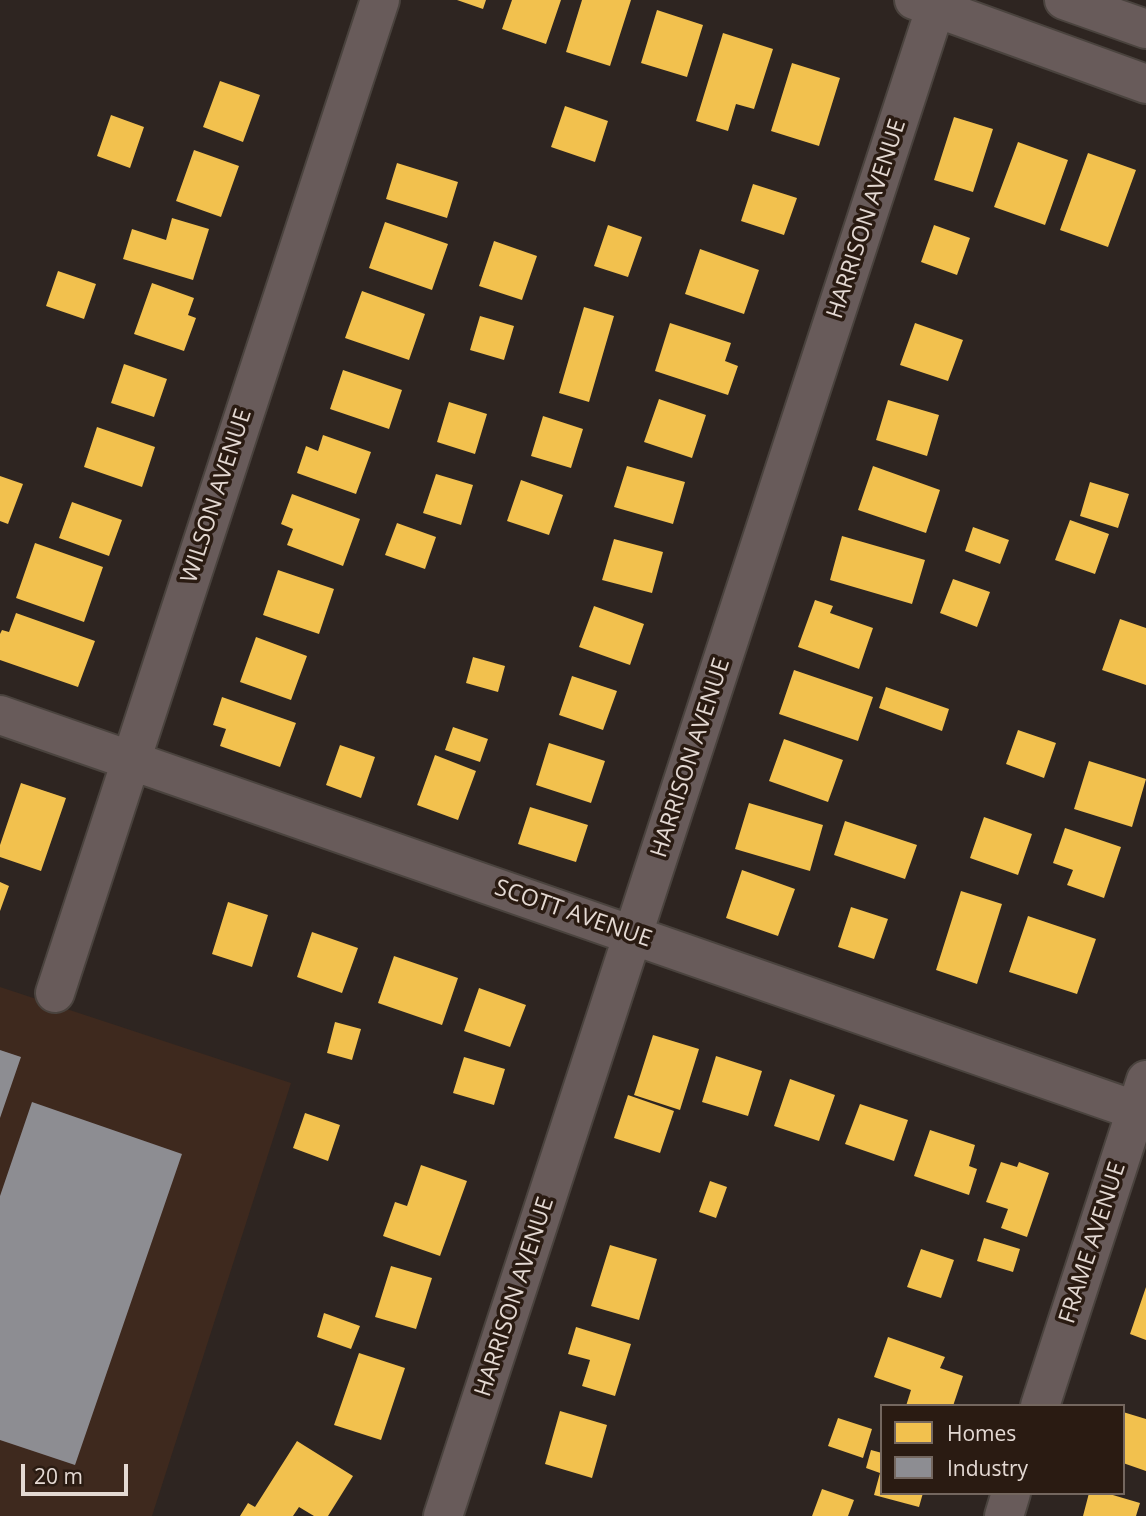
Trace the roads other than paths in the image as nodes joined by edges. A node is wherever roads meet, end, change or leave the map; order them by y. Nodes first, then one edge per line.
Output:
1 (380, 0) edge
2 (1064, 0) edge
3 (929, 2) edge
4 (1146, 29) edge
5 (1146, 84) edge
6 (0, 715) edge
7 (131, 761) junction
8 (634, 936) junction
9 (55, 993) dead end
10 (1143, 1101) edge
11 (1041, 1404) edge
12 (1011, 1495) edge
13 (443, 1516) edge
14 (1004, 1516) edge

1 - 7 street, WILSON AVENUE
2 - 4 street
3 - 5 street
3 - 8 street, HARRISON AVENUE
6 - 7 street, SCOTT AVENUE
7 - 8 street, SCOTT AVENUE
7 - 9 street, WILSON AVENUE
8 - 10 street, SCOTT AVENUE
8 - 13 street, HARRISON AVENUE
10 - 11 street, FRAME AVENUE
12 - 14 street

